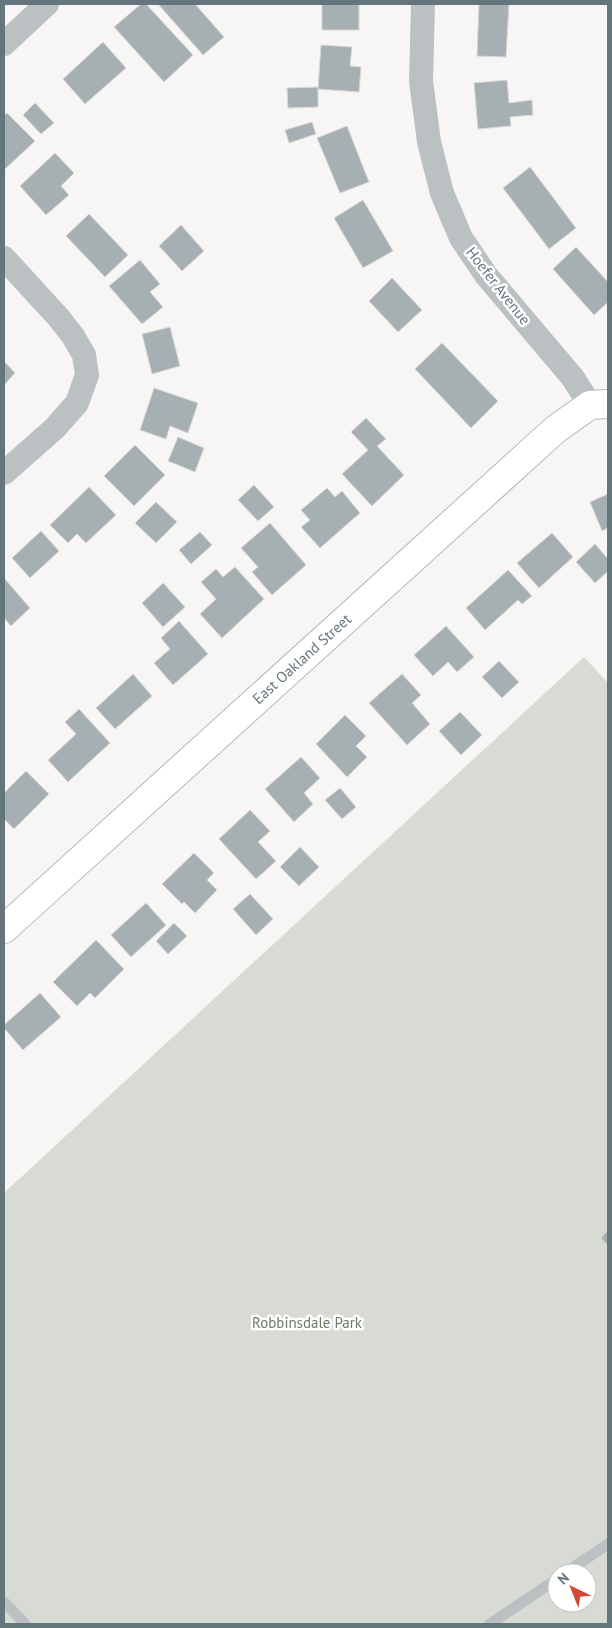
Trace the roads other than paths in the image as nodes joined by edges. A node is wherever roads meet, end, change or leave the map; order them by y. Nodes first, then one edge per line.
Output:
1 (46, 4) edge
2 (424, 4) edge
3 (4, 44) edge
4 (4, 258) edge
5 (599, 404) edge
6 (4, 473) edge
7 (4, 929) edge
8 (608, 1544) edge
9 (580, 1563) edge
10 (547, 1586) edge
11 (4, 1602) edge
12 (25, 1624) edge
13 (490, 1624) edge

1 - 3 street
2 - 5 street, Hoefer Avenue
4 - 6 street
5 - 7 street, East Oakland Street
8 - 9 lane
10 - 13 lane
11 - 12 lane

